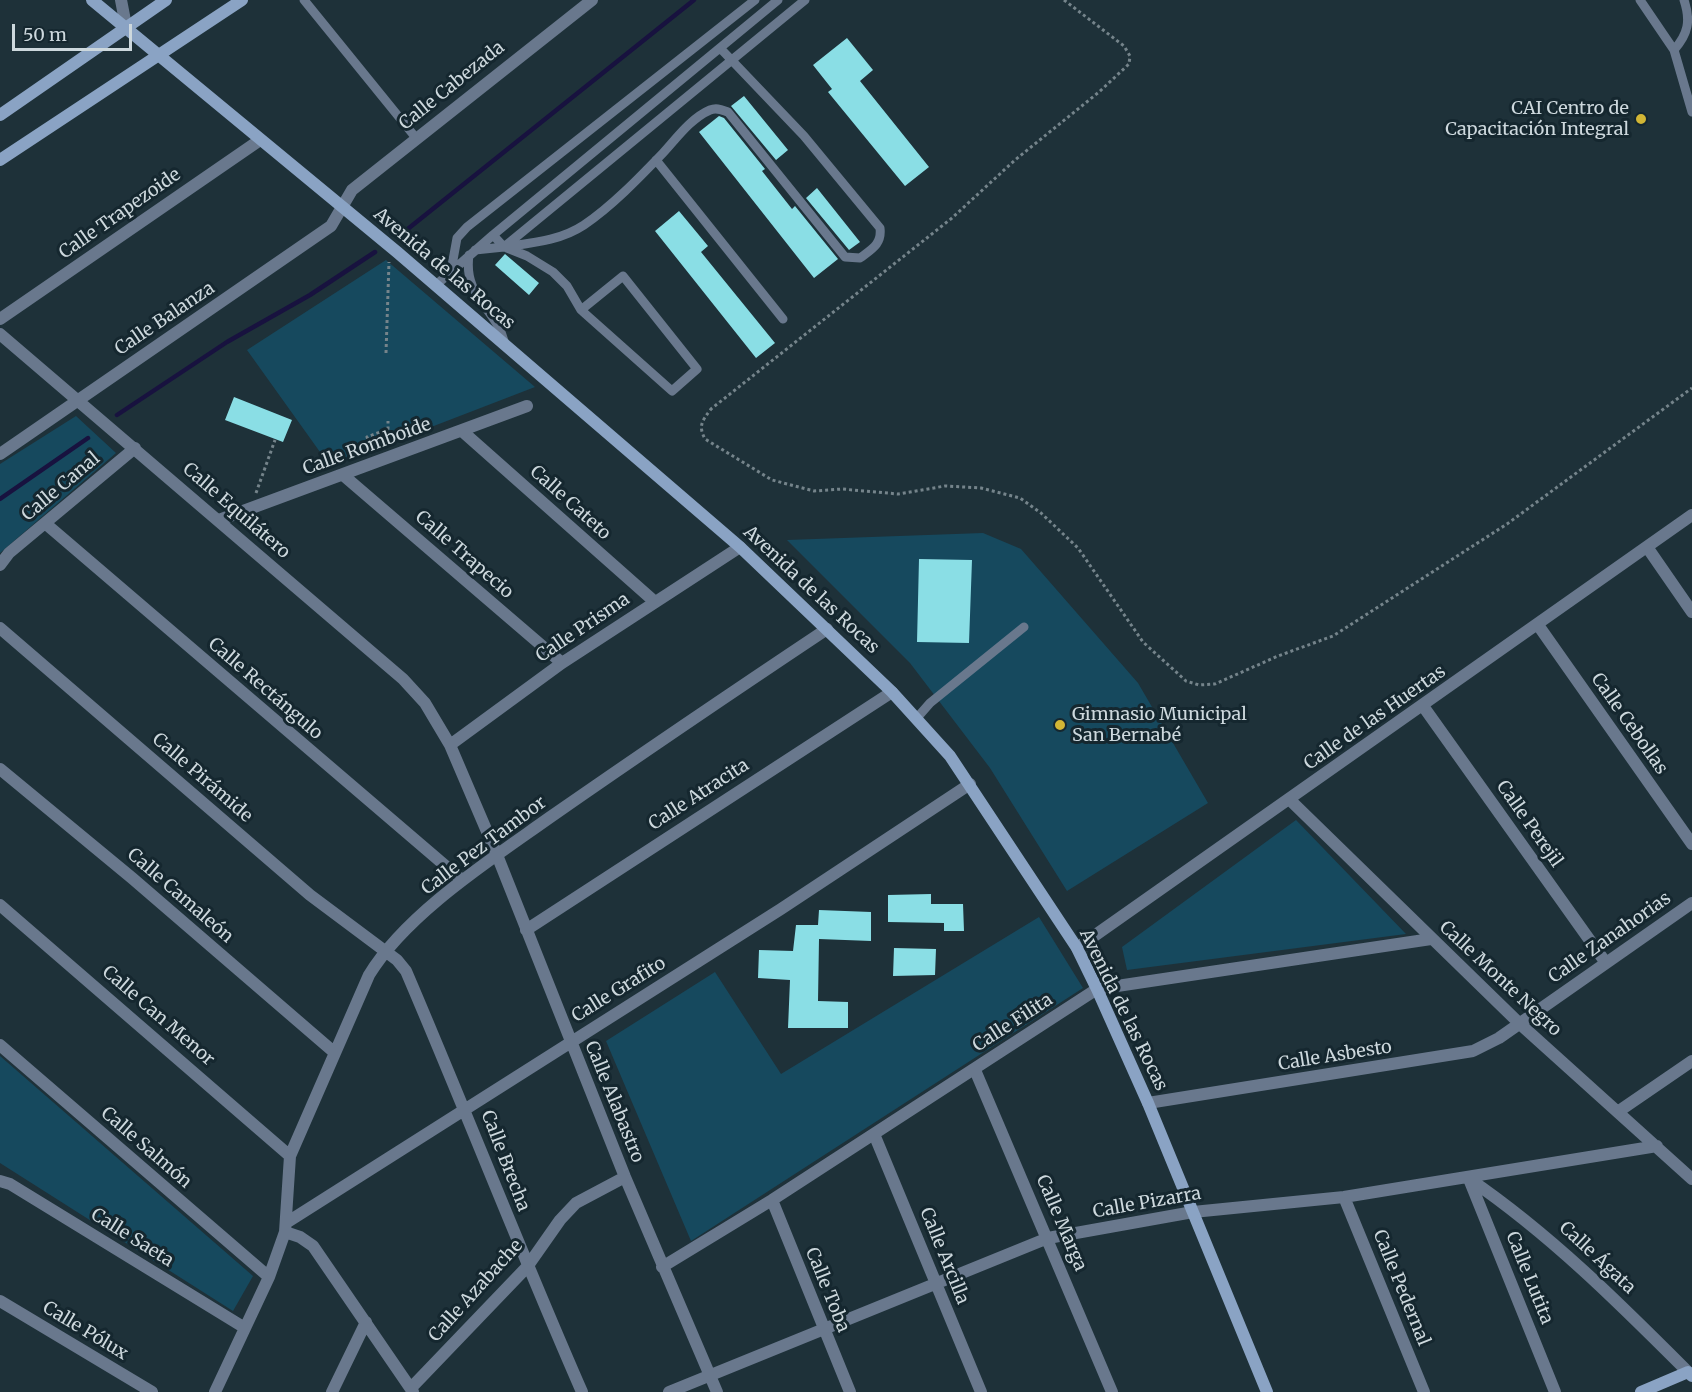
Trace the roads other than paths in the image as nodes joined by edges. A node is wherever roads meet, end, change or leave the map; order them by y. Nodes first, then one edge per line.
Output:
1 (92, 0) edge
2 (121, 0) edge
3 (166, 0) edge
4 (242, 0) edge
5 (304, 0) edge
6 (592, 0) edge
7 (755, 0) edge
8 (778, 0) edge
9 (805, 0) edge
10 (1640, 0) edge
11 (1684, 0) edge
12 (126, 26) junction
13 (720, 48) junction
14 (1674, 50) junction
15 (158, 54) junction
16 (732, 62) junction
17 (1692, 112) edge
18 (0, 115) edge
19 (618, 132) junction
20 (416, 138) junction
21 (260, 140) junction
22 (629, 146) junction
23 (0, 160) edge
24 (656, 160) junction
25 (342, 206) junction
26 (493, 235) junction
27 (504, 247) junction
28 (472, 252) junction
29 (451, 271) junction
30 (436, 285) junction
31 (581, 309) junction
32 (0, 319) edge
33 (783, 319) dead end
34 (0, 334) edge
35 (505, 344) junction
36 (82, 403) junction
37 (527, 406) dead end
38 (462, 431) junction
39 (135, 448) junction
40 (0, 454) edge
41 (343, 475) junction
42 (1692, 515) edge
43 (219, 520) junction
44 (45, 524) junction
45 (740, 547) junction
46 (1647, 548) junction
47 (0, 565) edge
48 (655, 602) junction
49 (1692, 612) edge
50 (1538, 625) junction
51 (1024, 627) dead end
52 (0, 628) edge
53 (827, 629) junction
54 (562, 663) junction
55 (892, 692) junction
56 (1423, 706) junction
57 (916, 719) junction
58 (440, 725) joint
59 (450, 746) junction
60 (0, 769) edge
61 (970, 784) junction
62 (1290, 800) junction
63 (1692, 844) edge
64 (497, 855) junction
65 (462, 880) junction
66 (1692, 903) edge
67 (0, 905) edge
68 (526, 930) junction
69 (1431, 939) junction
70 (1077, 948) junction
71 (384, 951) junction
72 (1606, 963) junction
73 (1098, 989) junction
74 (1520, 1024) junction
75 (570, 1042) junction
76 (0, 1046) edge
77 (335, 1053) junction
78 (1692, 1061) edge
79 (975, 1070) junction
80 (1148, 1103) junction
81 (465, 1110) junction
82 (1619, 1111) junction
83 (874, 1134) junction
84 (1657, 1146) junction
85 (290, 1156) junction
86 (625, 1177) junction
87 (1468, 1178) junction
88 (1692, 1179) edge
89 (0, 1181) edge
90 (1344, 1197) junction
91 (772, 1200) junction
92 (1193, 1212) junction
93 (285, 1227) junction
94 (1048, 1238) junction
95 (662, 1266) junction
96 (527, 1267) junction
97 (269, 1277) junction
98 (935, 1282) junction
99 (0, 1301) edge
100 (366, 1322) junction
101 (245, 1328) junction
102 (823, 1328) junction
103 (710, 1374) junction
104 (1690, 1374) edge
105 (412, 1390) edge
106 (152, 1392) edge
107 (215, 1392) edge
108 (332, 1392) edge
109 (582, 1392) edge
110 (669, 1392) edge
111 (717, 1392) edge
112 (850, 1392) edge
113 (981, 1392) edge
114 (1112, 1392) edge
115 (1267, 1392) edge
116 (1424, 1392) edge
117 (1555, 1392) edge
118 (1641, 1392) edge

1 - 12 street, Avenida de las Rocas
2 - 12 street
3 - 12 street
4 - 15 street
5 - 20 lane
6 - 20 street, Calle Cabezada
7 - 29 lane
8 - 13 lane
9 - 16 lane
10 - 14 lane
11 - 14 lane
12 - 15 street, Avenida de las Rocas
12 - 18 street
13 - 16 lane
13 - 19 lane
14 - 17 lane
15 - 21 street, Avenida de las Rocas
15 - 23 street
16 - 22 lane
16 - 24 lane
19 - 22 lane
19 - 26 lane
20 - 25 street, Calle Cabezada
21 - 25 street, Avenida de las Rocas
21 - 32 street, Calle Trapezoide
22 - 27 lane
24 - 27 lane
24 - 33 lane
25 - 30 street, Avenida de las Rocas
25 - 36 street, Calle Balanza
26 - 27 lane
26 - 28 lane
27 - 28 lane
27 - 31 lane
28 - 29 lane
28 - 35 lane
29 - 30 lane
30 - 35 street, Avenida de las Rocas
31 - 31 lane
34 - 36 street, Calle Equilátero
35 - 45 street, Avenida de las Rocas
36 - 39 street, Calle Equilátero
36 - 40 street, Calle Balanza
37 - 38 street, Calle Romboide
38 - 41 street, Calle Romboide
38 - 48 street, Calle Cateto
39 - 43 street, Calle Equilátero
39 - 44 street, Calle Canal
41 - 43 street, Calle Romboide
41 - 54 street, Calle Trapecio
42 - 46 street, Calle de las Huertas
43 - 58 street, Calle Equilátero
44 - 47 street, Calle Canal
44 - 65 street, Calle Rectángulo
45 - 48 street, Calle Prisma
45 - 53 street, Avenida de las Rocas
46 - 49 street
46 - 50 street, Calle de las Huertas
48 - 54 street, Calle Prisma
50 - 56 street, Calle de las Huertas
50 - 63 street, Calle Cebollas
51 - 57 lane
52 - 71 street, Calle Pirámide
53 - 55 street, Avenida de las Rocas
53 - 64 street, Calle Pez Tambor
54 - 59 street, Calle Prisma
55 - 57 street, Avenida de las Rocas
55 - 68 street, Calle Atracita
56 - 62 street, Calle de las Huertas
56 - 72 street, Calle Perejil
57 - 61 street, Avenida de las Rocas
58 - 59 street, Calle Alabastro
59 - 64 street, Calle Alabastro
60 - 77 street, Calle Camaleón
61 - 70 street, Avenida de las Rocas
61 - 75 street, Calle Grafito
62 - 69 street, Calle Monte Negro
62 - 70 street, Calle de las Huertas
64 - 65 street, Calle Pez Tambor
64 - 68 street, Calle Alabastro
65 - 71 street, Calle Pez Tambor
66 - 72 street, Calle Zanahorias
67 - 85 street, Calle Can Menor
68 - 75 street, Calle Alabastro
69 - 73 street, Calle Filita
69 - 74 street, Calle Monte Negro
70 - 73 street, Avenida de las Rocas
71 - 77 street, Calle Pez Tambor
71 - 81 street, Calle Brecha
72 - 74 street, Calle Zanahorias
73 - 79 street, Calle Filita
73 - 80 street, Avenida de las Rocas
74 - 80 street, Calle Asbesto
74 - 82 street, Calle Monte Negro
75 - 81 street, Calle Grafito
75 - 86 street, Calle Alabastro
76 - 97 street, Calle Salmón
77 - 85 street, Calle Pez Tambor
78 - 82 street
79 - 83 street, Calle Filita
79 - 94 street, Calle Marga
80 - 92 street, Avenida de las Rocas
81 - 93 street, Calle Grafito
81 - 96 street, Calle Brecha
82 - 84 street, Calle Monte Negro
83 - 91 street, Calle Filita
83 - 98 street, Calle Arcilla
84 - 87 street, Calle Pizarra
84 - 88 street, Calle Monte Negro
85 - 93 street, Calle Pez Tambor
86 - 95 street, Calle Alabastro
86 - 96 street, Calle Azabache
87 - 90 street, Calle Pizarra
87 - 104 street, Calle Ágata
87 - 117 street, Calle Lutita
89 - 101 street, Calle Saeta
90 - 92 street, Calle Pizarra
90 - 116 street, Calle Pedernal
91 - 95 street, Calle Filita
91 - 102 street, Calle Toba
92 - 94 street, Calle Pizarra
92 - 115 street, Avenida de las Rocas
93 - 97 street, Calle Pez Tambor
93 - 100 street
94 - 98 street, Calle Pizarra
94 - 114 street, Calle Marga
95 - 103 street, Calle Alabastro
96 - 105 street, Calle Azabache
96 - 109 street, Calle Brecha
97 - 101 street, Calle Pez Tambor
98 - 102 street, Calle Pizarra
98 - 113 street, Calle Arcilla
99 - 106 street, Calle Pólux
100 - 105 street
100 - 108 street
101 - 107 street, Calle Pez Tambor
102 - 103 street, Calle Pizarra
102 - 112 street, Calle Toba
103 - 110 street, Calle Pizarra
103 - 111 street, Calle Alabastro
104 - 118 street

